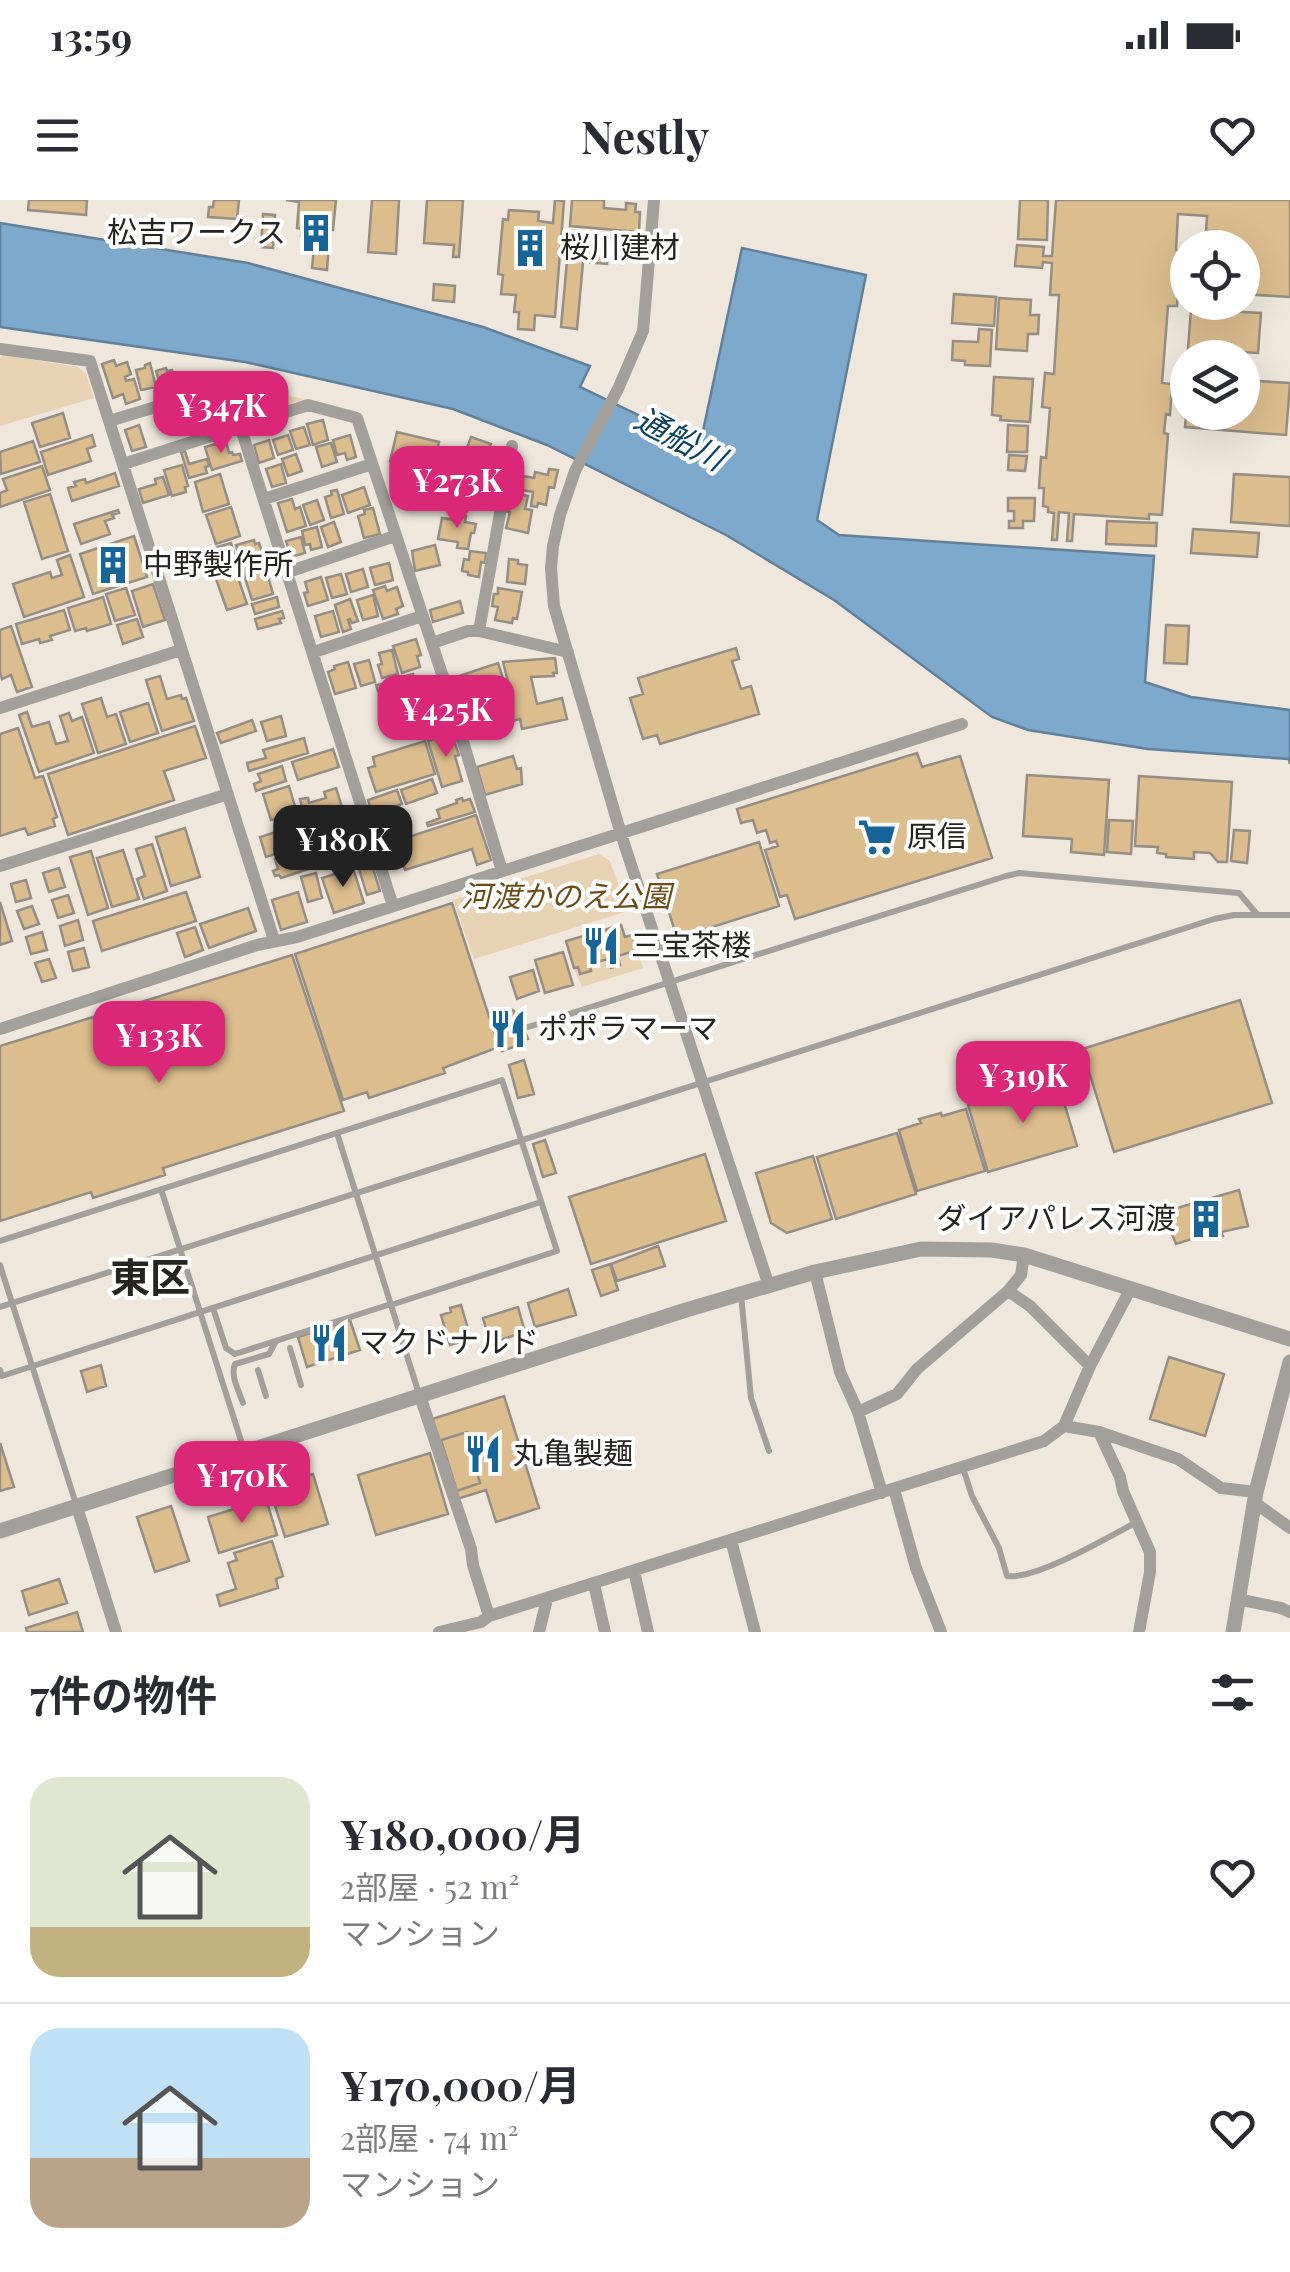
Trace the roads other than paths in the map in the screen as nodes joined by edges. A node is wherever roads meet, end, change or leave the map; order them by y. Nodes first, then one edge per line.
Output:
1 (654, 200) edge
2 (0, 350) edge
3 (109, 421) junction
4 (240, 426) junction
5 (512, 446) dead end
6 (123, 464) junction
7 (372, 464) junction
8 (264, 499) junction
9 (395, 536) junction
10 (288, 572) junction
11 (422, 616) junction
12 (479, 631) junction
13 (432, 643) junction
14 (182, 650) junction
15 (314, 652) junction
16 (568, 652) junction
17 (0, 708) edge
18 (962, 724) dead end
19 (228, 794) junction
20 (621, 834) junction
21 (0, 866) edge
22 (502, 871) junction
23 (393, 906) junction
24 (1256, 914) junction
25 (1290, 915) edge
26 (274, 940) junction
27 (670, 982) junction
28 (528, 1027) dead end
29 (0, 1028) edge
30 (703, 1083) junction
31 (337, 1133) junction
32 (522, 1140) junction
33 (161, 1189) junction
34 (356, 1194) junction
35 (542, 1202) junction
36 (0, 1241) edge
37 (180, 1249) junction
38 (1024, 1255) junction
39 (376, 1256) junction
40 (0, 1265) edge
41 (815, 1272) junction
42 (769, 1286) junction
43 (1131, 1288) junction
44 (1008, 1292) junction
45 (741, 1294) junction
46 (13, 1303) junction
47 (391, 1305) junction
48 (0, 1307) edge
49 (213, 1308) junction
50 (200, 1312) junction
51 (1290, 1339) edge
52 (276, 1341) junction
53 (290, 1348) dead end
54 (1290, 1362) edge
55 (33, 1366) junction
56 (1090, 1366) junction
57 (0, 1370) edge
58 (258, 1370) dead end
59 (301, 1385) dead end
60 (266, 1396) dead end
61 (420, 1396) junction
62 (243, 1404) dead end
63 (858, 1412) junction
64 (1064, 1426) junction
65 (1099, 1432) junction
66 (769, 1451) dead end
67 (245, 1452) junction
68 (963, 1467) junction
69 (888, 1491) junction
70 (1255, 1497) junction
71 (77, 1506) junction
72 (1138, 1522) junction
73 (1290, 1528) edge
74 (0, 1531) edge
75 (731, 1540) junction
76 (634, 1571) junction
77 (594, 1584) junction
78 (546, 1599) junction
79 (1238, 1599) junction
80 (1290, 1612) edge
81 (489, 1616) junction
82 (116, 1632) edge
83 (439, 1632) edge
84 (539, 1632) edge
85 (604, 1632) edge
86 (648, 1632) edge
87 (755, 1632) edge
88 (941, 1632) edge
89 (1139, 1632) edge
90 (1233, 1632) edge

1 - 16 street
2 - 3 street
3 - 4 street
3 - 6 street
4 - 6 street
4 - 7 street
4 - 8 street
5 - 12 street
6 - 14 street
7 - 8 street
7 - 9 street
8 - 10 street
9 - 10 street
9 - 11 street
10 - 15 street
11 - 13 street
11 - 15 street
12 - 13 street
12 - 16 street
13 - 22 street
14 - 17 street
14 - 19 street
15 - 23 street
16 - 20 street
18 - 20 street
19 - 21 street
19 - 26 street
20 - 22 street
20 - 27 street
22 - 23 street
23 - 26 street
24 - 25 lane
24 - 27 lane
24 - 30 lane
26 - 29 street
27 - 28 lane
27 - 30 street
30 - 32 lane
30 - 42 street
31 - 32 lane
31 - 33 lane
31 - 34 lane
32 - 34 lane
32 - 35 lane
33 - 36 lane
33 - 37 lane
34 - 37 lane
34 - 39 lane
35 - 39 lane
35 - 47 lane
37 - 46 lane
37 - 50 lane
38 - 41 street
38 - 43 street
38 - 44 street
39 - 47 lane
39 - 49 lane
40 - 46 lane
41 - 42 street
41 - 63 street
42 - 45 street
43 - 51 street
43 - 56 street
44 - 56 street
44 - 63 street
45 - 61 street
45 - 66 lane
46 - 48 lane
46 - 55 lane
47 - 52 lane
47 - 61 lane
49 - 50 lane
49 - 52 lane
50 - 55 lane
50 - 67 lane
52 - 62 lane
53 - 59 lane
54 - 70 street
55 - 57 lane
55 - 71 lane
56 - 64 street
58 - 60 lane
61 - 67 street
61 - 81 street
63 - 69 street
64 - 65 street
64 - 68 street
65 - 70 street
65 - 72 street
67 - 71 street
68 - 69 street
68 - 72 lane
69 - 75 street
69 - 88 street
70 - 73 street
70 - 79 street
71 - 74 street
71 - 82 street
72 - 89 street
75 - 76 street
75 - 87 street
76 - 77 street
76 - 86 street
77 - 78 street
77 - 85 street
78 - 81 street
78 - 84 street
79 - 80 street
79 - 90 street
81 - 83 street

